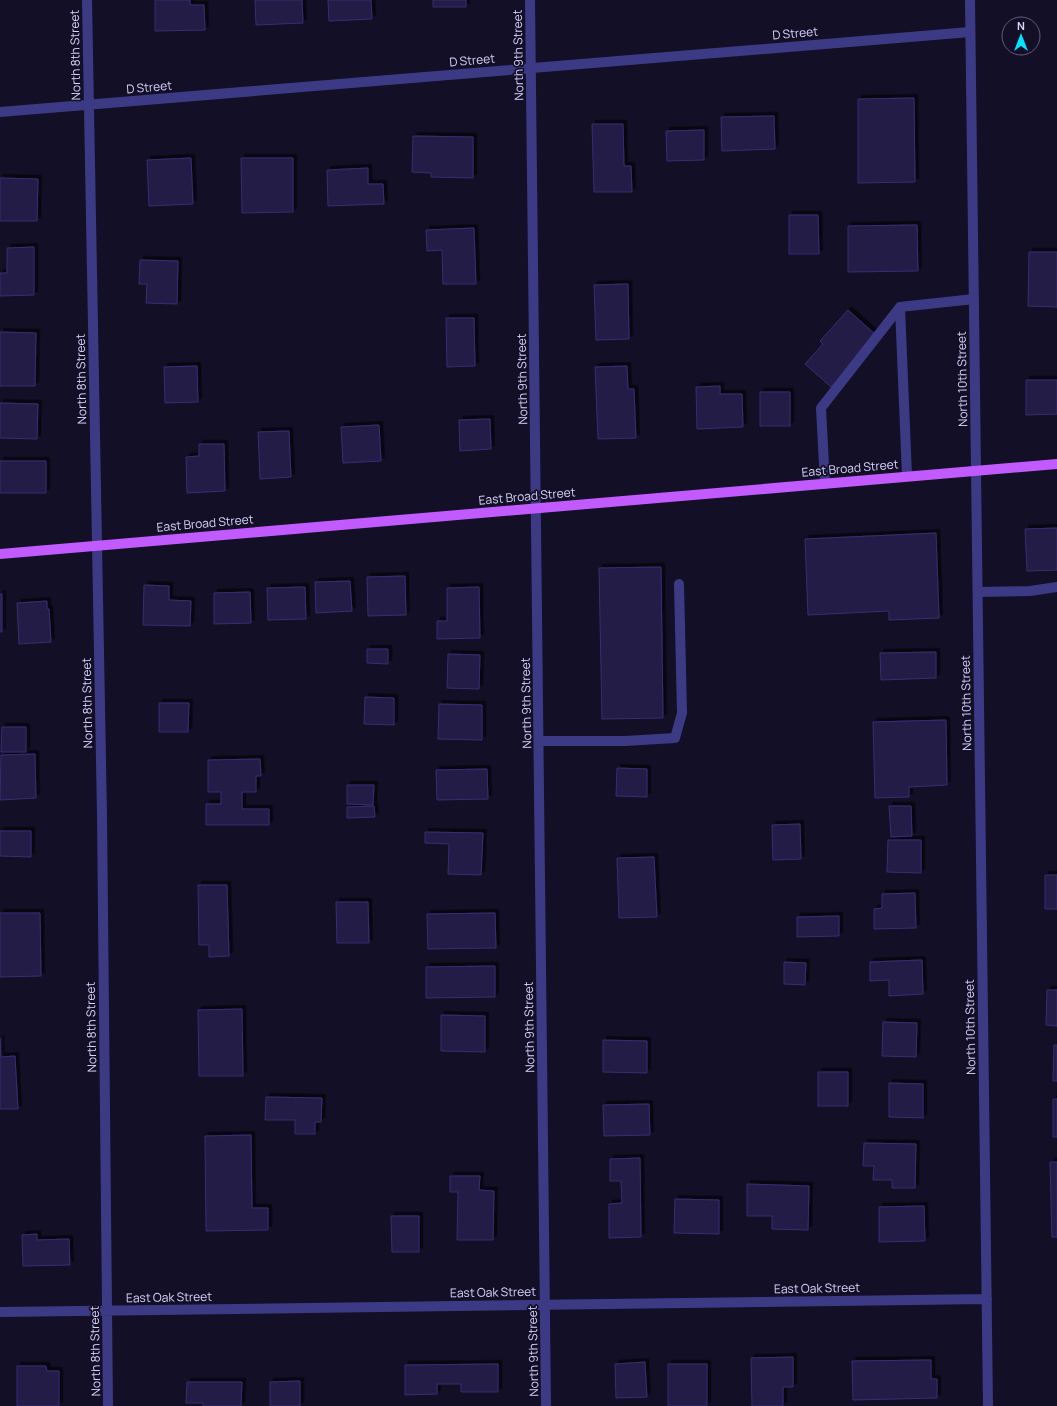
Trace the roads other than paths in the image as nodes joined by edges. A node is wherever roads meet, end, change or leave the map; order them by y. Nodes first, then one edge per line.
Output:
1 (87, 0) edge
2 (530, 0) edge
3 (970, 0) edge
4 (970, 32) junction
5 (531, 68) junction
6 (89, 105) junction
7 (0, 112) edge
8 (974, 299) junction
9 (900, 307) junction
10 (1057, 464) edge
11 (976, 471) junction
12 (907, 476) junction
13 (825, 484) junction
14 (537, 508) junction
15 (97, 546) junction
16 (0, 554) edge
17 (678, 584) dead end
18 (1057, 587) edge
19 (978, 592) junction
20 (540, 741) junction
21 (987, 1299) junction
22 (545, 1305) junction
23 (107, 1311) junction
24 (0, 1312) edge
25 (108, 1406) edge
26 (546, 1406) edge
27 (988, 1406) edge

1 - 6 street, North 8th Street
2 - 5 street, North 9th Street
3 - 4 street, North 10th Street
4 - 5 street, D Street
4 - 8 street, North 10th Street
5 - 6 street, D Street
5 - 14 street, North 9th Street
6 - 7 street, D Street
6 - 15 street, North 8th Street
8 - 9 street
8 - 11 street, North 10th Street
9 - 12 street
9 - 13 street
10 - 11 main road, East Broad Street
11 - 12 main road, East Broad Street
11 - 19 street, North 10th Street
12 - 13 main road, East Broad Street
13 - 14 main road, East Broad Street
14 - 15 main road, East Broad Street
14 - 20 street, North 9th Street
15 - 16 main road, East Broad Street
15 - 23 street, North 8th Street
17 - 20 street
18 - 19 street
19 - 21 street, North 10th Street
20 - 22 street, North 9th Street
21 - 22 street, East Oak Street
21 - 27 street, North 10th Street
22 - 23 street, East Oak Street
22 - 26 street, North 9th Street
23 - 24 street, East Oak Street
23 - 25 street, North 8th Street

